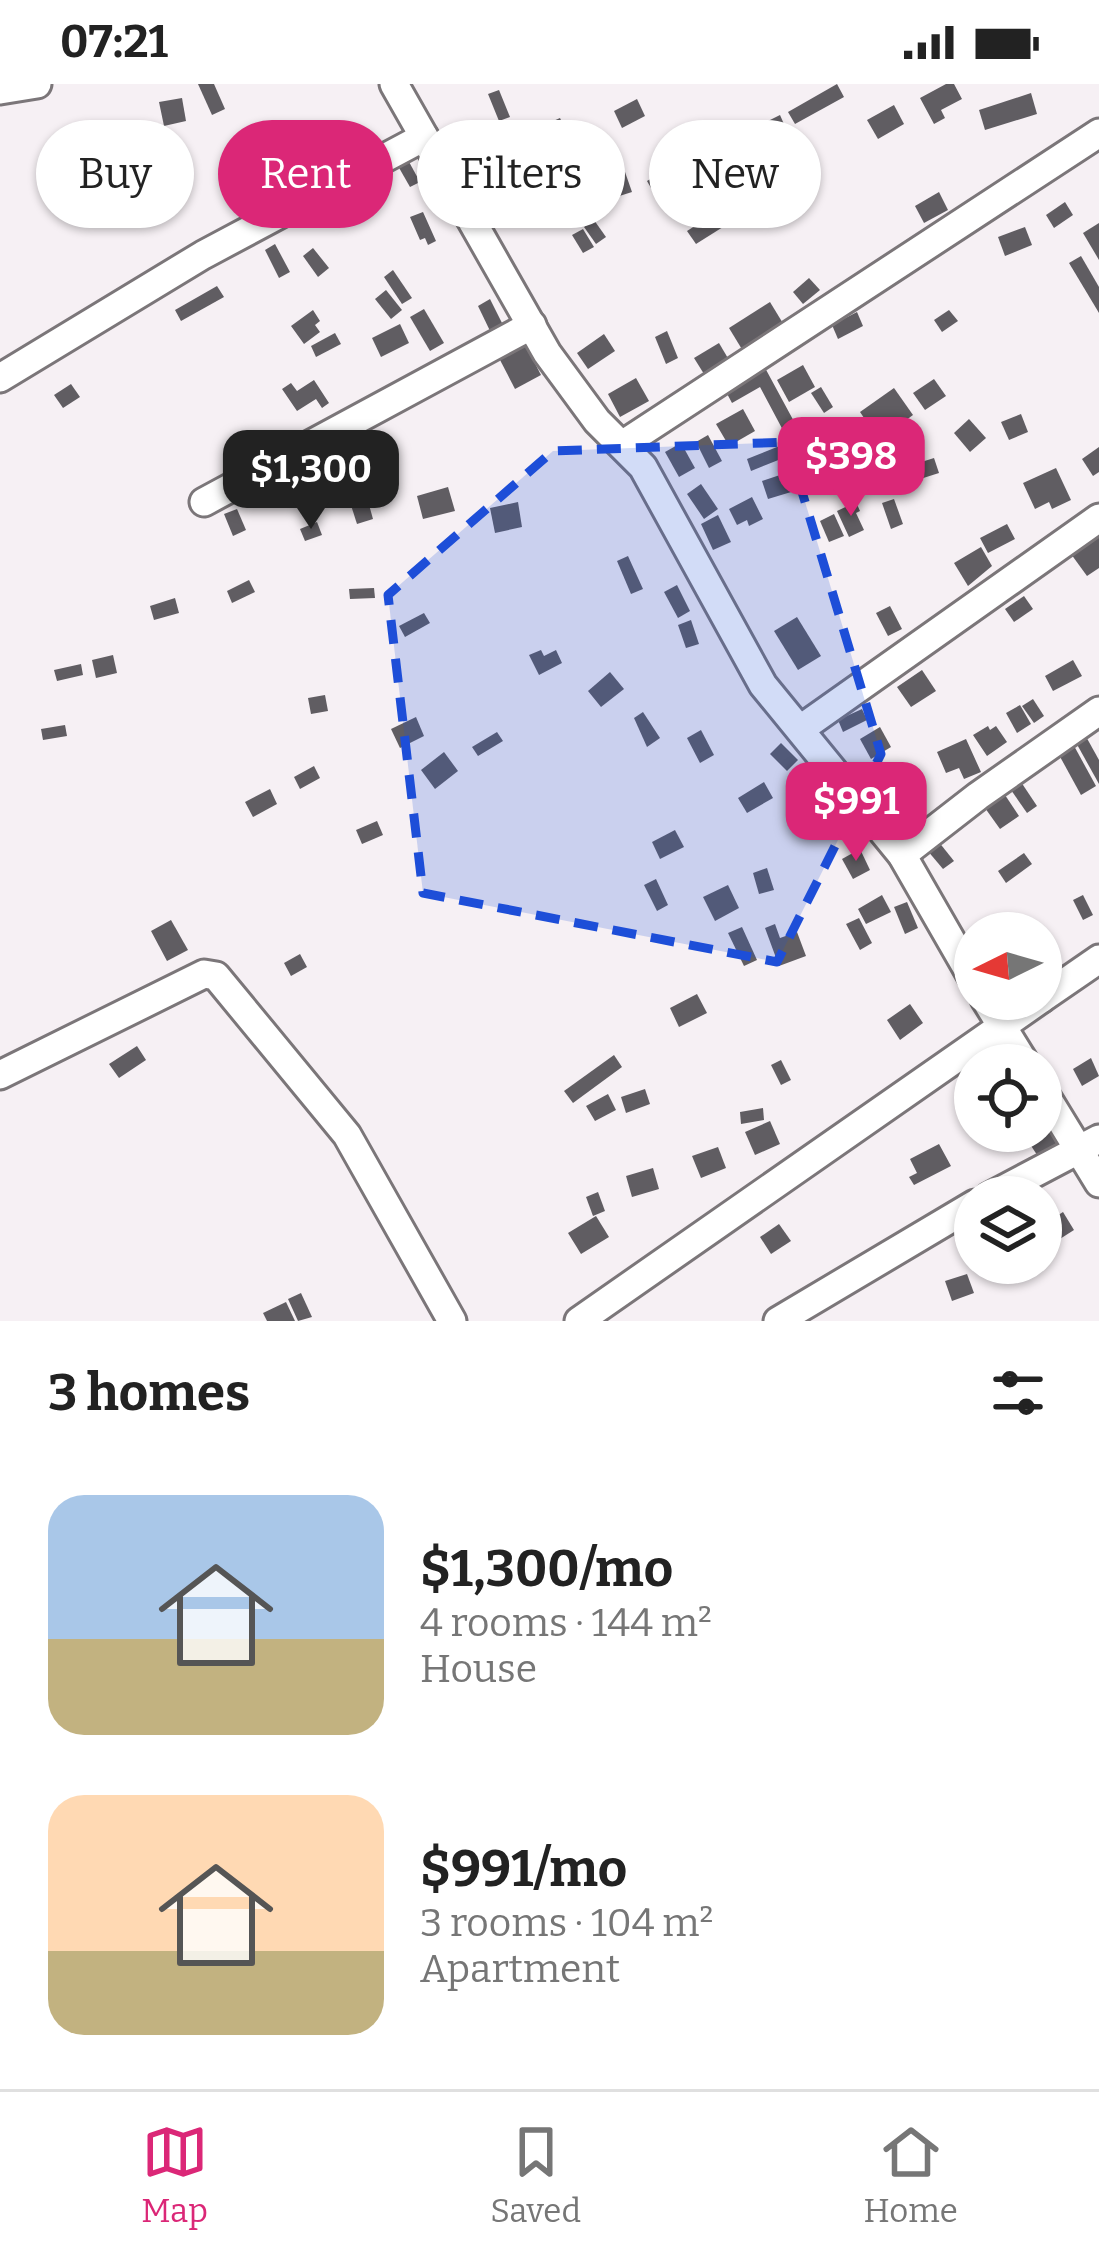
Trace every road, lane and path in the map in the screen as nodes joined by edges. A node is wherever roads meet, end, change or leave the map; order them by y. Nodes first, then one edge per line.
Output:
1 (37, 84) edge
2 (394, 84) edge
3 (0, 90) edge
4 (417, 125) edge
5 (1099, 133) edge
6 (417, 141) edge
7 (476, 228) edge
8 (532, 326) junction
9 (0, 378) edge
10 (622, 445) junction
11 (204, 502) dead end
12 (1099, 518) edge
13 (1099, 711) edge
14 (802, 728) junction
15 (902, 855) junction
16 (954, 945) edge
17 (1099, 958) edge
18 (1062, 984) edge
19 (996, 1020) edge
20 (1010, 1020) edge
21 (1000, 1027) junction
22 (1012, 1044) edge
23 (0, 1075) edge
24 (1062, 1113) edge
25 (1089, 1145) edge
26 (1029, 1176) edge
27 (1099, 1184) edge
28 (954, 1216) edge
29 (452, 1321) edge
30 (579, 1321) edge
31 (778, 1321) edge

1 - 3 street
2 - 4 street
5 - 10 street
6 - 9 street
7 - 8 street
8 - 10 street
8 - 11 street
10 - 14 street
12 - 14 street
13 - 15 street
14 - 15 street
15 - 16 street
17 - 18 street
19 - 21 street
20 - 21 street
21 - 22 street
21 - 30 street
23 - 29 street
24 - 25 street
25 - 26 street
25 - 27 street
28 - 31 street

